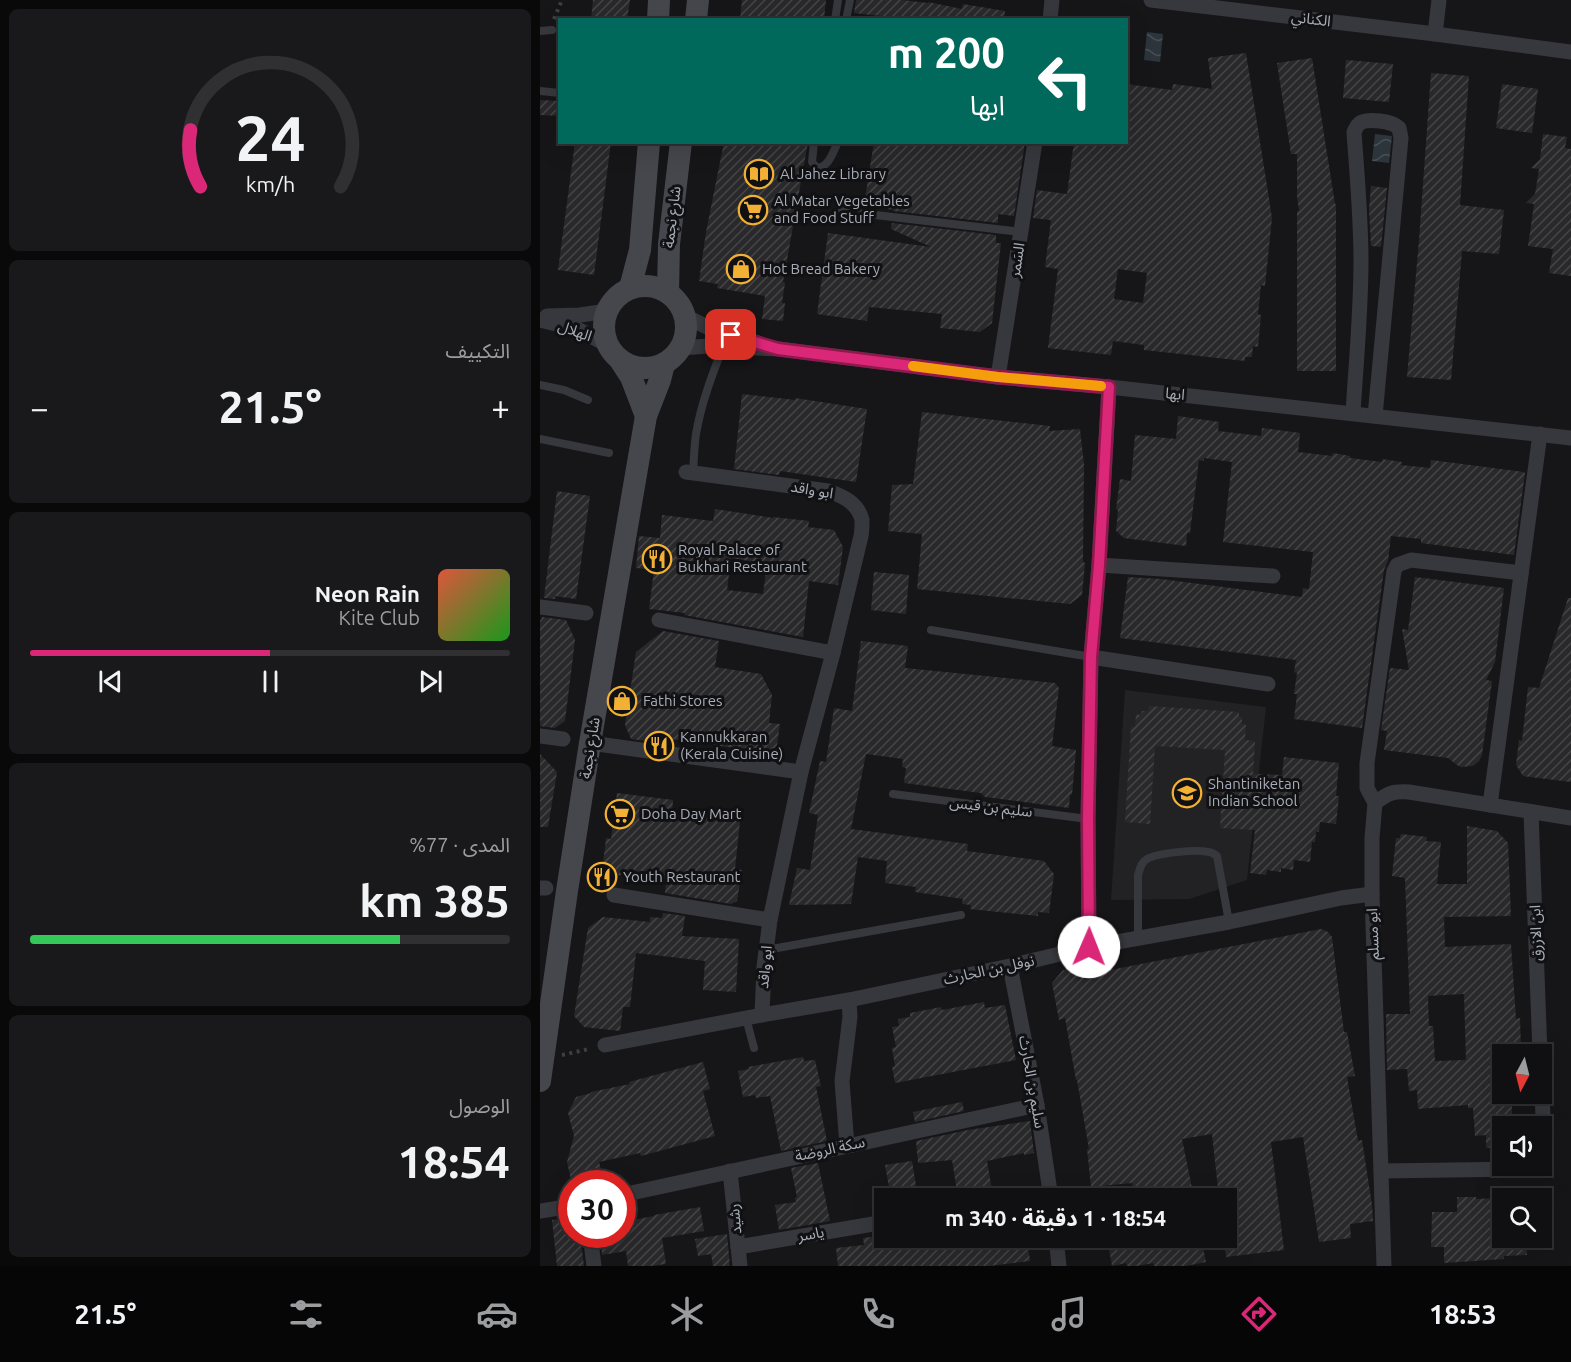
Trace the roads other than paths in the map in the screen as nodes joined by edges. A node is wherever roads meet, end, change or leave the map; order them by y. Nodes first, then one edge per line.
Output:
1 (659, 0) edge
2 (698, 0) edge
3 (838, 0) edge
4 (850, 0) edge
5 (1052, 0) edge
6 (1151, 0) edge
7 (1439, 0) edge
8 (658, 18) edge
9 (696, 18) edge
10 (835, 18) edge
11 (846, 18) edge
12 (1050, 18) edge
13 (552, 30) road end
14 (540, 31) edge
15 (1435, 34) junction
16 (1571, 52) edge
17 (540, 91) edge
18 (558, 93) edge
19 (649, 144) edge
20 (681, 144) edge
21 (814, 144) edge
22 (837, 144) edge
23 (1035, 144) edge
24 (842, 211) dead end
25 (1022, 232) junction
26 (630, 288) junction
27 (668, 293) junction
28 (607, 311) junction
29 (685, 316) junction
30 (540, 317) edge
31 (1358, 342) junction
32 (1382, 344) junction
33 (723, 347) junction
34 (681, 348) junction
35 (778, 349) junction
36 (614, 352) junction
37 (664, 364) junction
38 (998, 377) junction
39 (540, 385) edge
40 (1109, 387) junction
41 (588, 400) dead end
42 (1353, 413) junction
43 (646, 416) junction
44 (1375, 416) junction
45 (1540, 434) junction
46 (1571, 438) edge
47 (540, 439) edge
48 (609, 453) dead end
49 (689, 472) joint
50 (1099, 565) junction
51 (1521, 573) junction
52 (1273, 576) dead end
53 (540, 607) edge
54 (586, 613) dead end
55 (659, 620) dead end
56 (931, 630) dead end
57 (833, 653) junction
58 (1091, 657) junction
59 (1268, 684) dead end
60 (540, 736) edge
61 (563, 739) dead end
62 (590, 743) junction
63 (801, 772) junction
64 (893, 794) dead end
65 (1375, 802) junction
66 (1490, 805) junction
67 (1531, 812) junction
68 (1571, 818) edge
69 (1088, 819) junction
70 (1372, 894) junction
71 (614, 895) dead end
72 (961, 915) dead end
73 (770, 920) junction
74 (1229, 922) junction
75 (1138, 938) junction
76 (1089, 947) junction
77 (766, 950) junction
78 (1010, 966) junction
79 (849, 1000) junction
80 (762, 1015) junction
81 (746, 1018) junction
82 (1540, 1044) edge
83 (605, 1046) road end
84 (754, 1048) dead end
85 (542, 1058) edge
86 (540, 1081) edge
87 (1037, 1105) junction
88 (847, 1146) junction
89 (1492, 1169) edge
90 (730, 1171) junction
91 (1381, 1171) junction
92 (1049, 1188) edge
93 (636, 1192) edge
94 (558, 1208) edge
95 (540, 1211) edge
96 (874, 1224) edge
97 (738, 1247) junction
98 (592, 1248) edge
99 (1057, 1248) edge
100 (594, 1266) edge
101 (740, 1266) edge
102 (1059, 1266) edge
103 (1384, 1266) edge

1 - 8 main road
2 - 9 main road
3 - 10 lane
4 - 11 lane
5 - 12 street
6 - 15 street, الكناني
7 - 15 street
13 - 14 lane
15 - 16 street, الكناني
17 - 18 lane
19 - 26 main road, شارع نجمة
20 - 27 main road, شارع نجمة
21 - 22 lane
23 - 25 street, السَمر
24 - 25 lane
25 - 38 street, السَمر
26 - 27 main road
26 - 28 main road
27 - 29 main road
28 - 30 street, الهلال
28 - 36 main road
29 - 34 main road
29 - 35 street, ابها
30 - 36 street, الهلال
31 - 32 street
31 - 32 street
31 - 42 street
32 - 44 street
33 - 34 street, ابها
33 - 35 street, ابها
33 - 49 lane
34 - 37 main road
35 - 38 street, ابها
36 - 37 main road
36 - 43 main road
37 - 43 main road, شارع نجمة
38 - 40 street, ابها
39 - 41 lane
40 - 42 street, ابها
40 - 50 street
42 - 44 street, ابها
43 - 62 main road, شارع نجمة
44 - 45 street, ابها
45 - 46 street, ابها
45 - 51 street
47 - 48 lane
49 - 57 street, ابو واقد
50 - 52 street
50 - 58 street
51 - 65 street
51 - 66 street
53 - 54 street
55 - 57 street
56 - 58 lane
57 - 63 street, ابو واقد
58 - 59 street
58 - 69 street
60 - 61 street
62 - 63 street
62 - 85 main road, شارع نجمة
63 - 73 street, ابو واقد
64 - 69 lane, سليم بن قيس
65 - 66 street
65 - 70 street, ابو مسلم
66 - 67 street
67 - 68 street
67 - 82 street, ابن الازرق
69 - 76 street
70 - 74 street, نوفل بن الحارث
70 - 91 street, ابو مسلم
71 - 73 street
72 - 77 lane
73 - 77 street, ابو واقد
74 - 75 street, نوفل بن الحارث
74 - 75 lane
75 - 76 street, نوفل بن الحارث
76 - 78 street, نوفل بن الحارث
77 - 80 street, ابو واقد
78 - 79 street, نوفل بن الحارث
78 - 87 street, سليم بن الحارث
79 - 80 street, نوفل بن الحارث
79 - 88 street
80 - 81 street, نوفل بن الحارث
81 - 83 street, نوفل بن الحارث
81 - 84 lane
85 - 86 main road, شارع نجمة
87 - 88 street, سكة الروضة
87 - 92 street, سليم بن الحارث
88 - 90 street, سكة الروضة
89 - 91 street
90 - 93 street, سكة الروضة
90 - 97 street, رشيد
91 - 103 street, ابو مسلم
94 - 95 street
96 - 97 street, ياسر
97 - 101 street, رشيد
98 - 100 street
99 - 102 street

